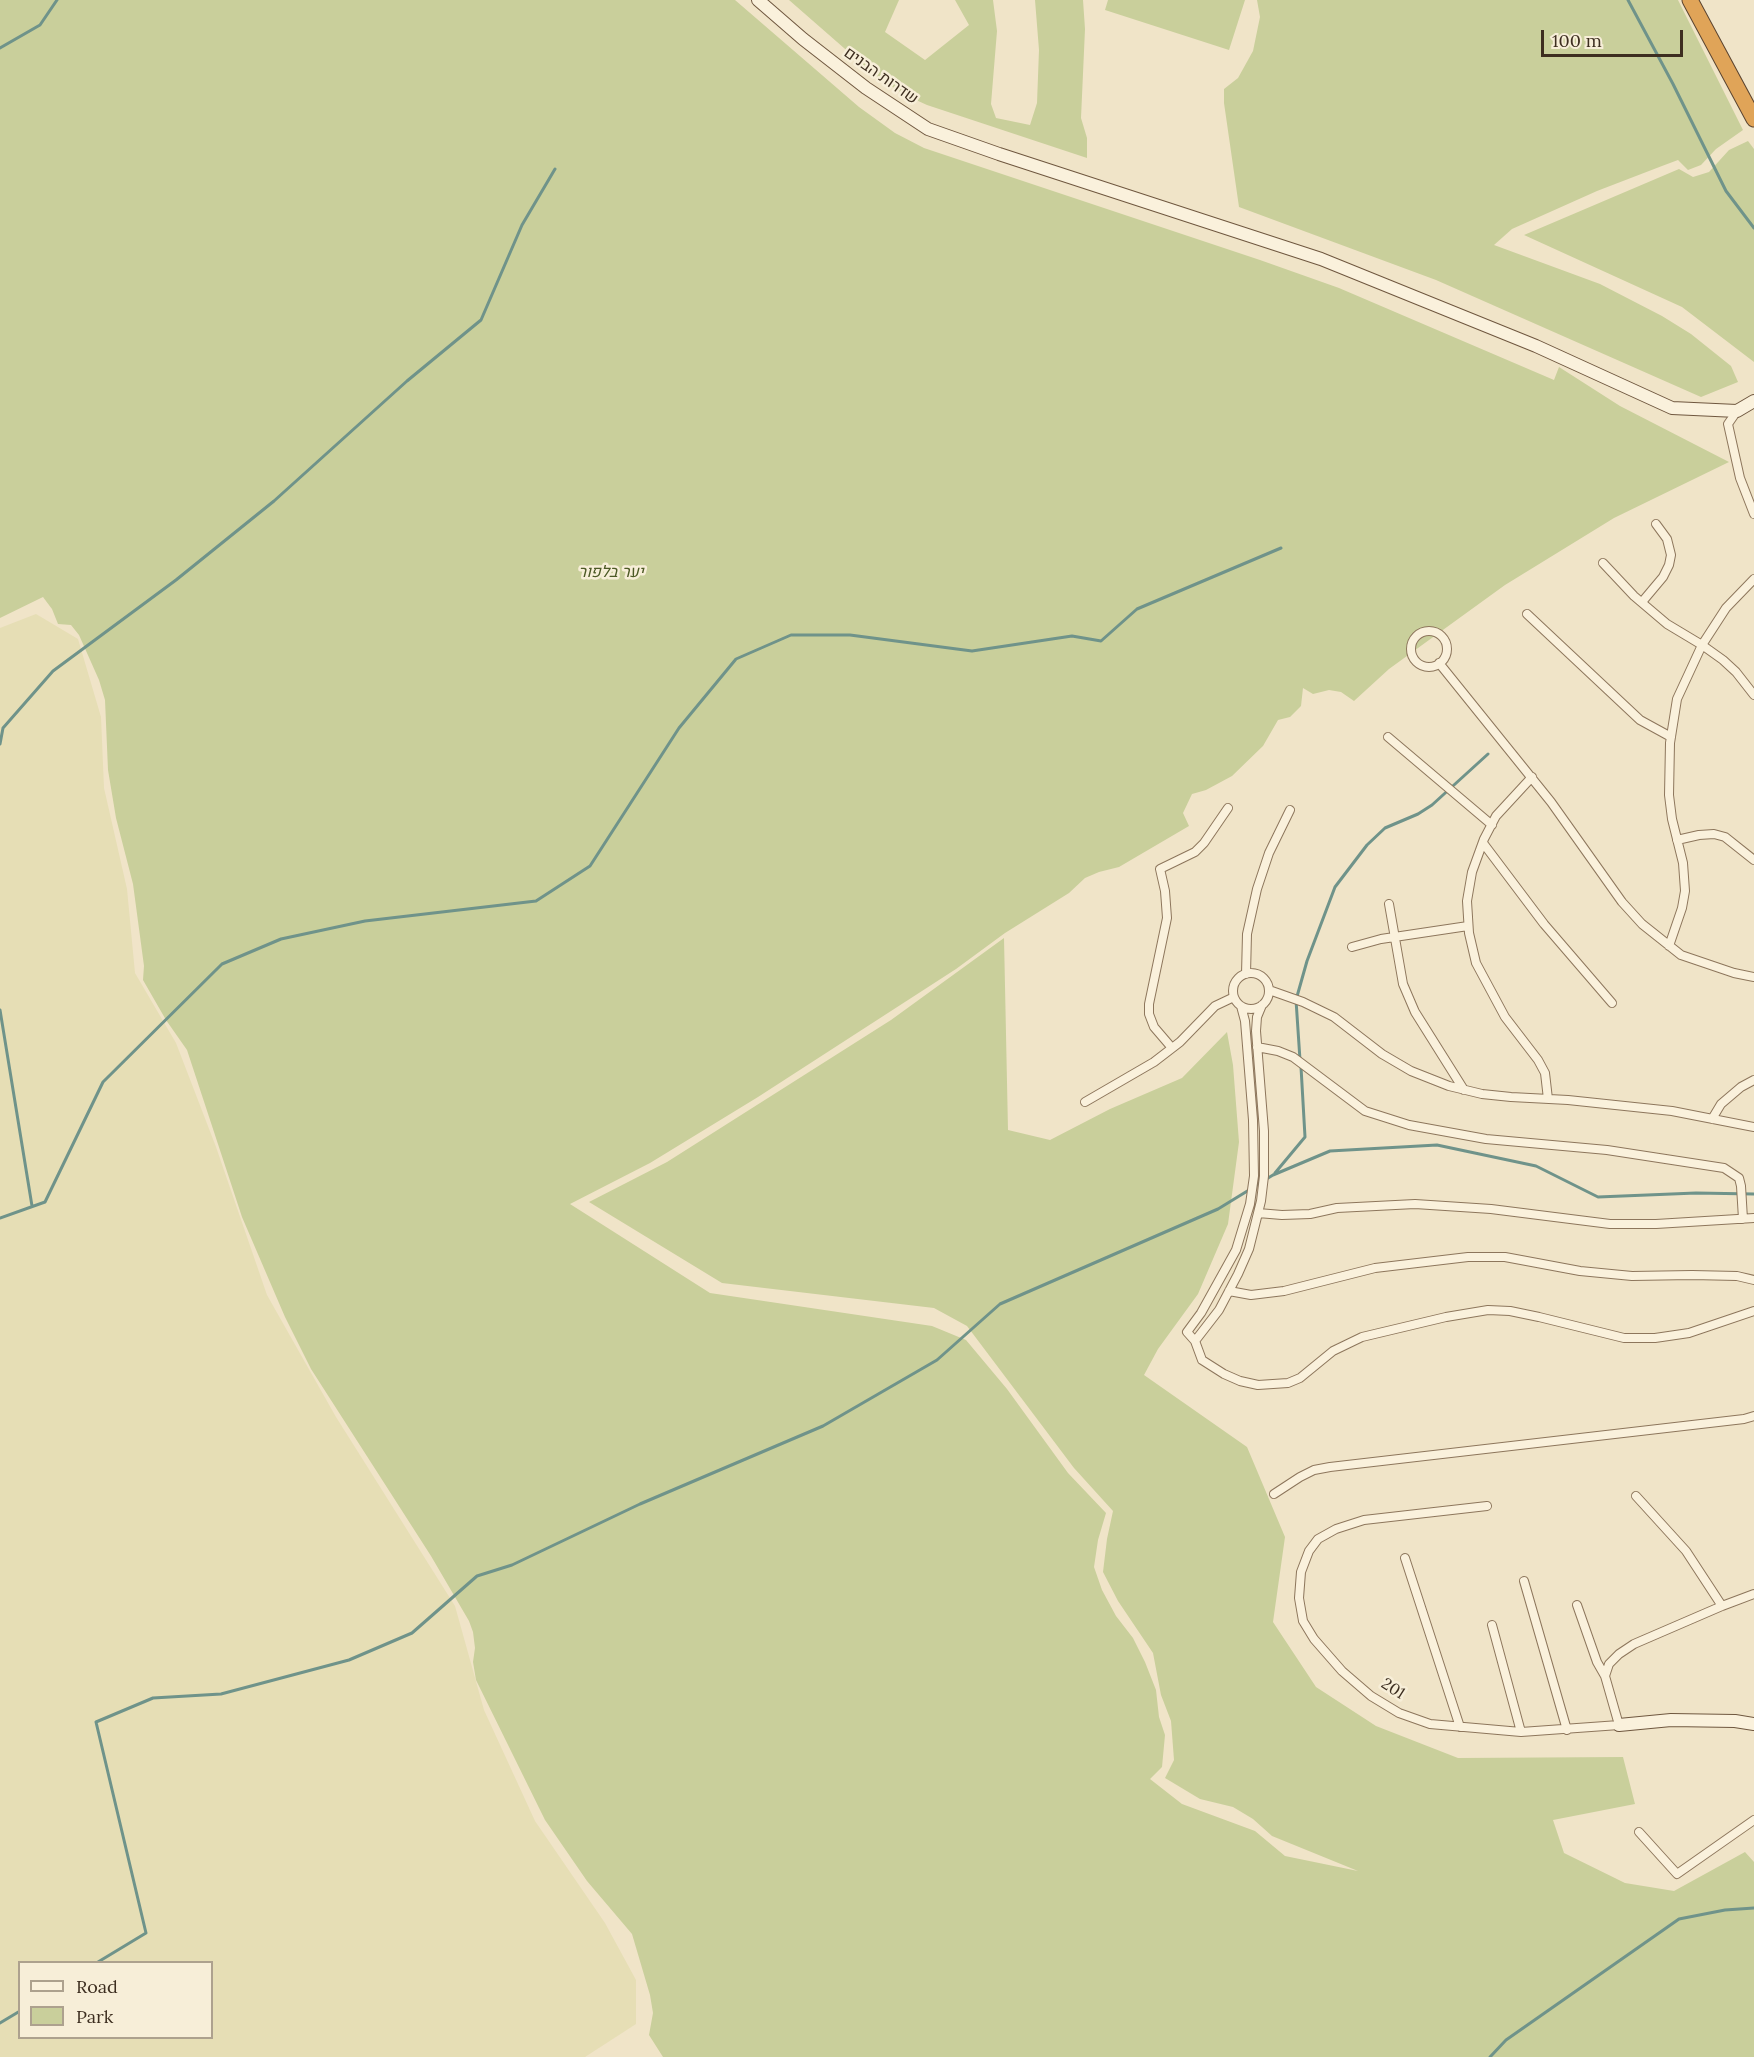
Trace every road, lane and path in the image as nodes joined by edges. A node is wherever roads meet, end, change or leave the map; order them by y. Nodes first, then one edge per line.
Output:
1 (758, 0) edge
2 (1690, 0) edge
3 (1754, 119) edge
4 (1754, 401) edge
5 (1737, 411) junction
6 (1754, 514) edge
7 (1656, 524) dead end
8 (1603, 563) dead end
9 (1754, 579) edge
10 (1642, 602) junction
11 (1527, 614) dead end
12 (1702, 645) junction
13 (1439, 663) junction
14 (1754, 695) edge
15 (1388, 737) dead end
16 (1671, 738) junction
17 (1532, 777) junction
18 (1228, 808) dead end
19 (1290, 810) dead end
20 (1492, 825) junction
21 (1677, 840) junction
22 (1483, 843) junction
23 (1754, 860) edge
24 (1389, 904) dead end
25 (1468, 926) junction
26 (1394, 937) junction
27 (1669, 946) junction
28 (1352, 947) dead end
29 (1246, 974) junction
30 (1754, 977) edge
31 (1269, 990) junction
32 (1234, 997) junction
33 (1612, 1003) dead end
34 (1262, 1005) junction
35 (1241, 1006) junction
36 (1257, 1047) junction
37 (1172, 1048) junction
38 (1754, 1080) edge
39 (1464, 1090) junction
40 (1548, 1099) junction
41 (1084, 1102) dead end
42 (1712, 1119) junction
43 (1754, 1127) edge
44 (1258, 1213) junction
45 (1754, 1218) edge
46 (1743, 1219) junction
47 (1754, 1280) edge
48 (1229, 1291) junction
49 (1754, 1311) edge
50 (1195, 1341) junction
51 (1754, 1416) edge
52 (1274, 1494) dead end
53 (1636, 1496) dead end
54 (1487, 1506) dead end
55 (1405, 1558) dead end
56 (1524, 1581) dead end
57 (1754, 1594) edge
58 (1577, 1605) dead end
59 (1722, 1606) junction
60 (1492, 1625) dead end
61 (1605, 1676) junction
62 (1754, 1724) edge
63 (1619, 1725) junction
64 (1460, 1727) junction
65 (1567, 1730) junction
66 (1521, 1732) junction
67 (1754, 1820) edge
68 (1639, 1832) dead end

1 - 5 main road, שדרות הבנים
2 - 3 highway
4 - 5 main road
5 - 6 street
7 - 10 street
8 - 10 street
9 - 12 street
10 - 12 street
11 - 16 street
12 - 14 street
12 - 16 street
13 - 13 street
13 - 17 street
15 - 20 street
16 - 21 street
17 - 20 street
17 - 27 street
18 - 37 street
19 - 29 street
20 - 22 street
21 - 23 street
21 - 27 street
22 - 25 street
22 - 33 street
24 - 26 street
25 - 26 street
25 - 40 street
26 - 28 street
26 - 39 street
27 - 30 street
29 - 31 street
29 - 32 street
31 - 34 street
31 - 39 street
32 - 35 street
32 - 37 street
34 - 35 street
34 - 36 street
35 - 50 street
36 - 44 street
36 - 46 street
37 - 41 street
38 - 42 street
39 - 40 street
40 - 42 street
42 - 43 street
44 - 46 street
44 - 48 street
45 - 46 street
47 - 48 street
48 - 50 street
49 - 50 street
51 - 52 street
53 - 59 street
54 - 64 street, 201
55 - 64 street
56 - 65 street
57 - 59 street
58 - 61 street
59 - 61 street
60 - 66 street
61 - 63 street
62 - 63 main road, 201
63 - 65 street, 201
64 - 66 street, 201
65 - 66 street, 201
67 - 68 street

